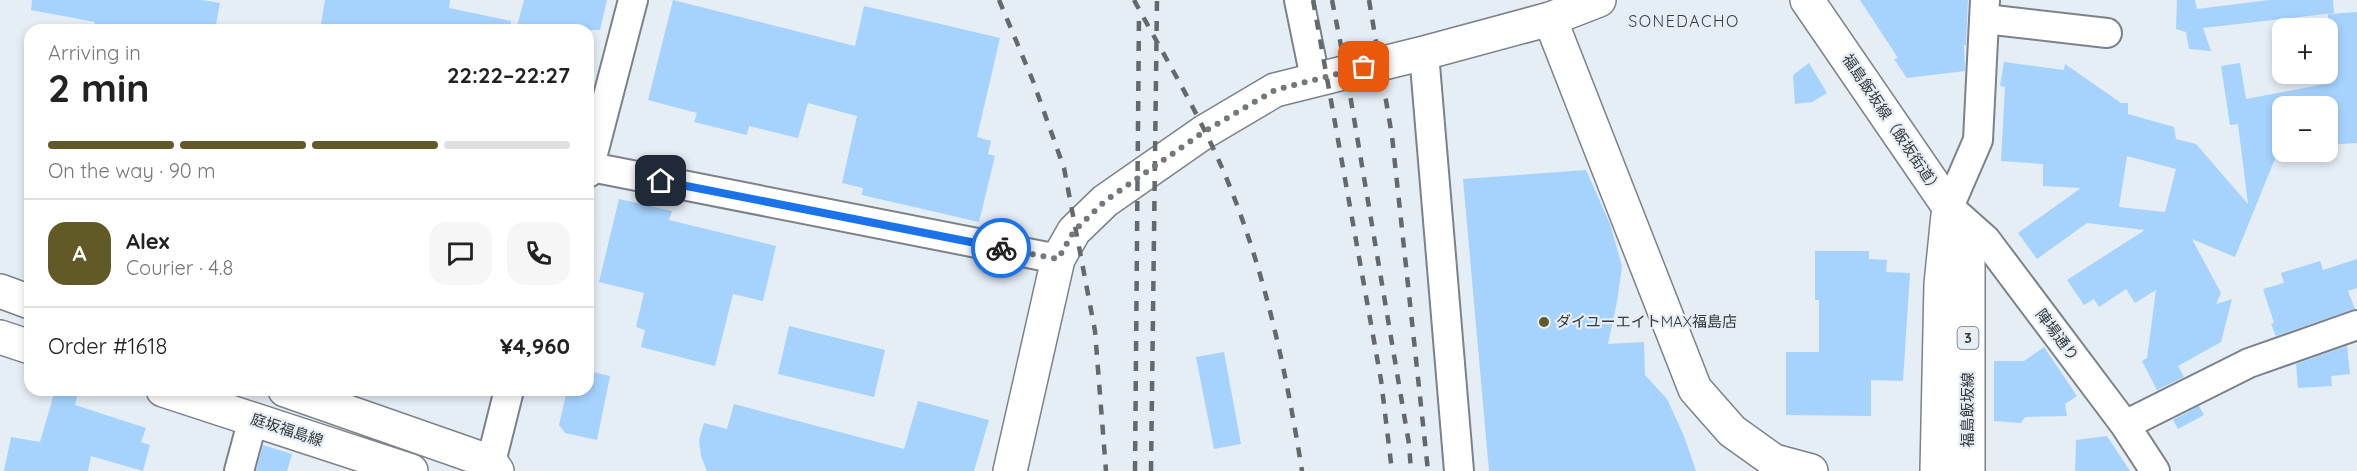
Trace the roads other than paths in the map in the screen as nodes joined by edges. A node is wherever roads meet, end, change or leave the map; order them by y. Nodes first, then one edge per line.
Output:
1 (633, 0) edge
2 (1299, 0) edge
3 (1599, 0) edge
4 (1807, 0) edge
5 (1985, 10) edge
6 (1550, 19) junction
7 (2107, 33) dead end
8 (1424, 53) junction
9 (1315, 78) junction
10 (594, 151) edge
11 (594, 171) edge
12 (1949, 207) junction
13 (1058, 259) junction
14 (0, 291) edge
15 (24, 300) edge
16 (2357, 325) edge
17 (0, 337) edge
18 (24, 345) edge
19 (182, 396) edge
20 (301, 396) edge
21 (508, 396) edge
22 (253, 419) junction
23 (2125, 425) junction
24 (1774, 466) edge
25 (490, 468) edge
26 (239, 471) edge
27 (411, 471) edge
28 (1010, 471) edge
29 (1459, 471) edge
30 (1811, 471) edge
31 (1937, 471) edge
32 (1968, 471) edge
33 (2155, 471) edge

1 - 10 street
2 - 9 street
3 - 6 street
4 - 12 street, 福島飯坂線（飯坂街道） / 3
5 - 7 street
5 - 12 street
6 - 8 street
6 - 24 street
8 - 9 street
8 - 29 street
9 - 13 street
11 - 13 street
12 - 23 street, 陣場通り
12 - 31 street, 福島飯坂線（飯坂街道） / 3
12 - 32 street, 福島飯坂線 / 3
13 - 28 street
14 - 15 street
16 - 23 street
17 - 18 street
19 - 22 street, 庭坂福島線
20 - 25 street
21 - 25 street
22 - 26 street
22 - 27 street, 庭坂福島線
23 - 33 street, 陣場通り
24 - 30 street

